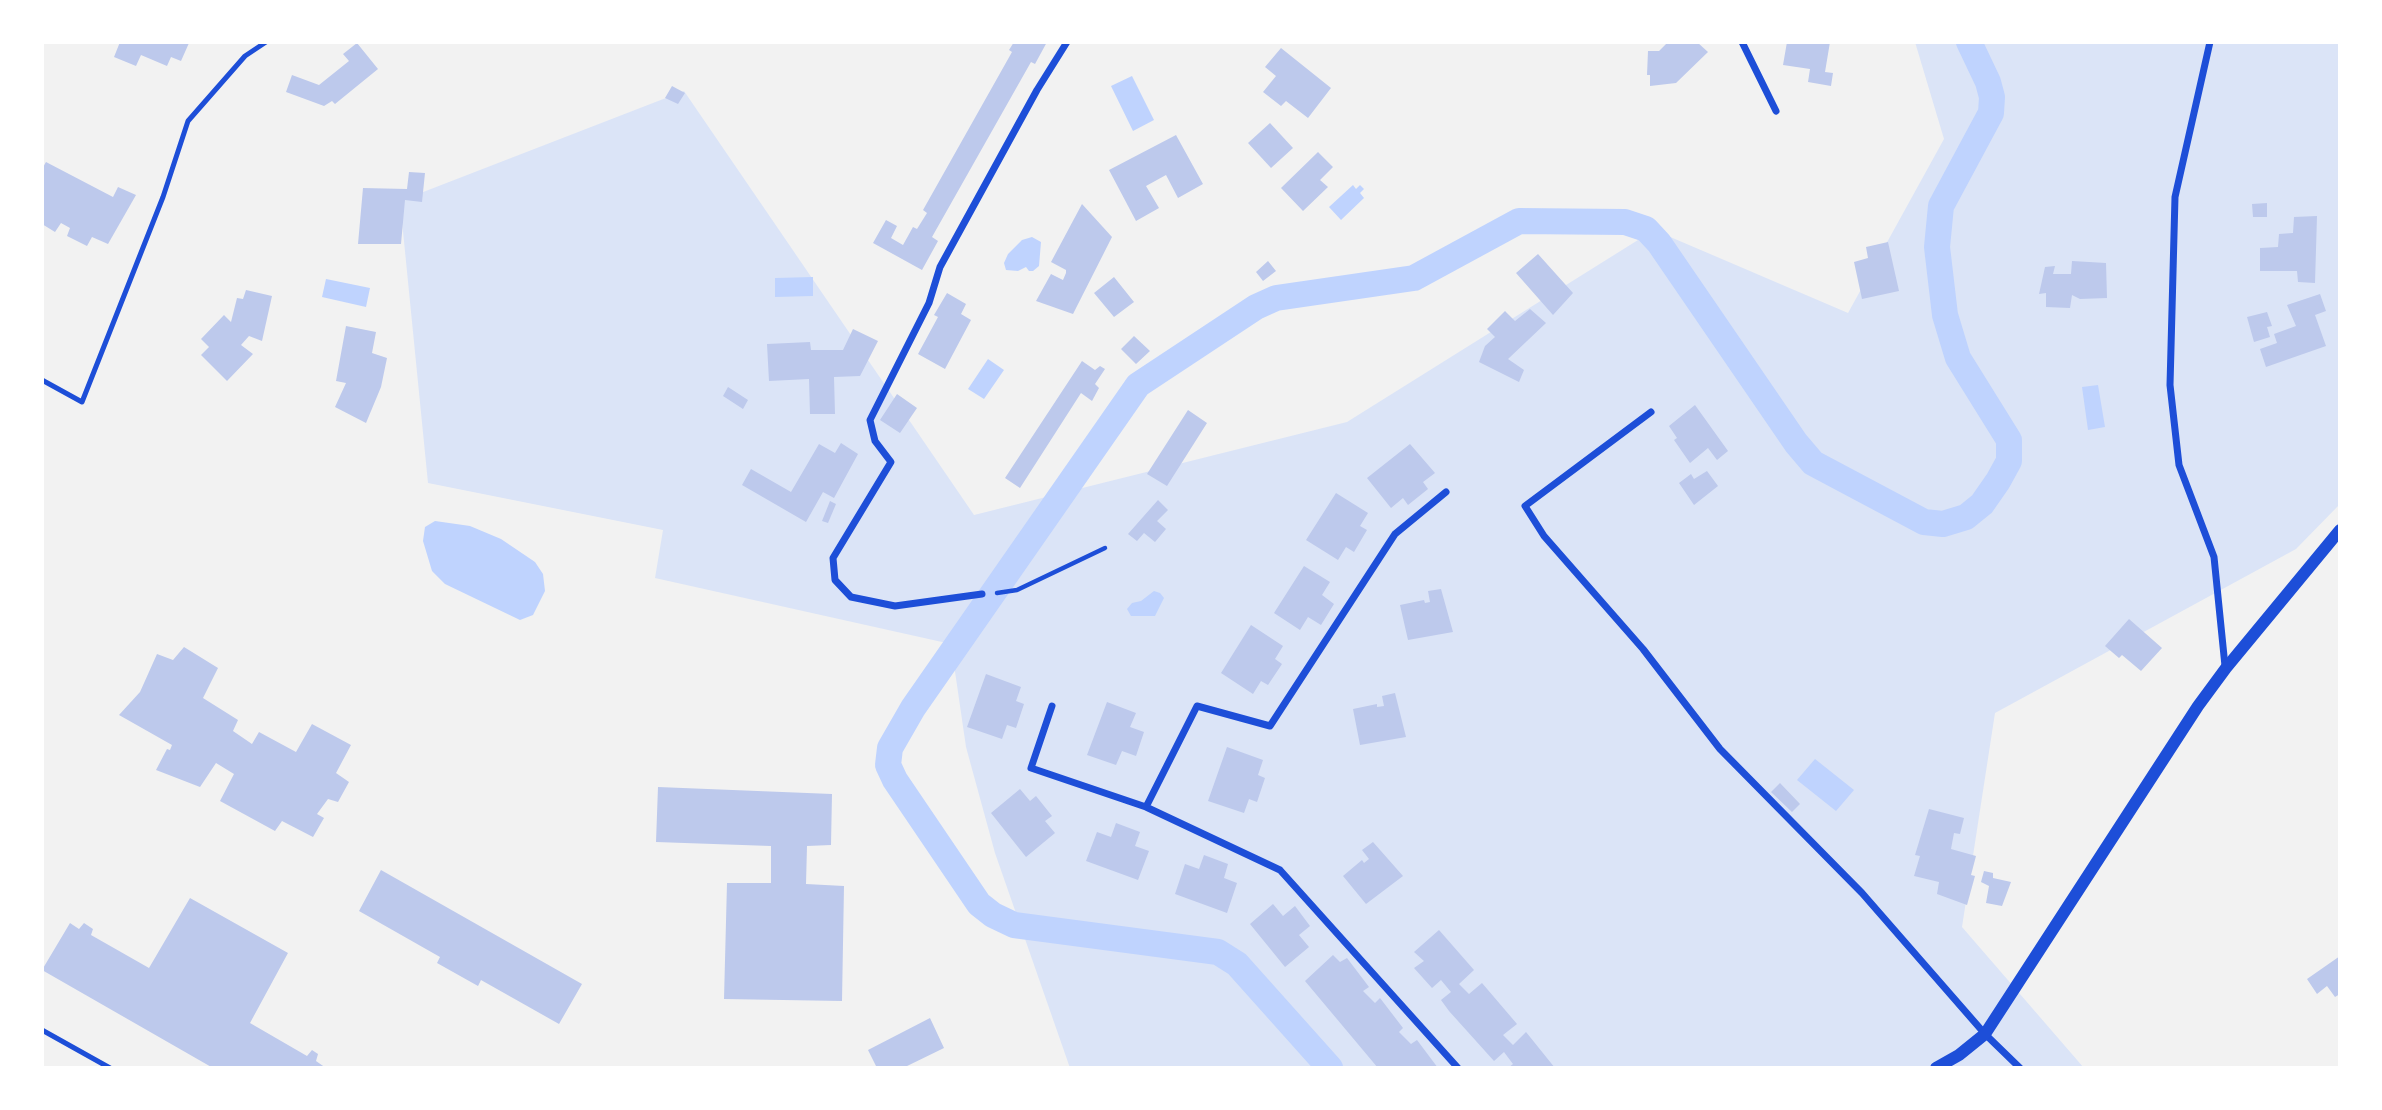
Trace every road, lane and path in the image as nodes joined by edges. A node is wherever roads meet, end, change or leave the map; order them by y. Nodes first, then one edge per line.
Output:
1 (266, 42) edge
2 (1067, 42) edge
3 (1742, 42) edge
4 (2210, 42) edge
5 (1776, 111) dead end
6 (42, 380) edge
7 (1651, 412) dead end
8 (1446, 492) dead end
9 (2340, 530) edge
10 (1105, 548) dead end
11 (1002, 592) dead end
12 (982, 593) dead end
13 (2226, 668) junction
14 (1052, 706) dead end
15 (1146, 807) junction
16 (42, 1030) edge
17 (1984, 1034) junction
18 (110, 1068) edge
19 (1458, 1068) edge
20 (1936, 1068) edge
21 (2020, 1068) edge

1 - 6 lane
2 - 12 street
3 - 5 street
4 - 13 street
7 - 17 street
8 - 15 street
9 - 13 street
10 - 11 path
13 - 17 street
14 - 15 street
15 - 19 street
16 - 18 lane
17 - 20 street
17 - 21 street

